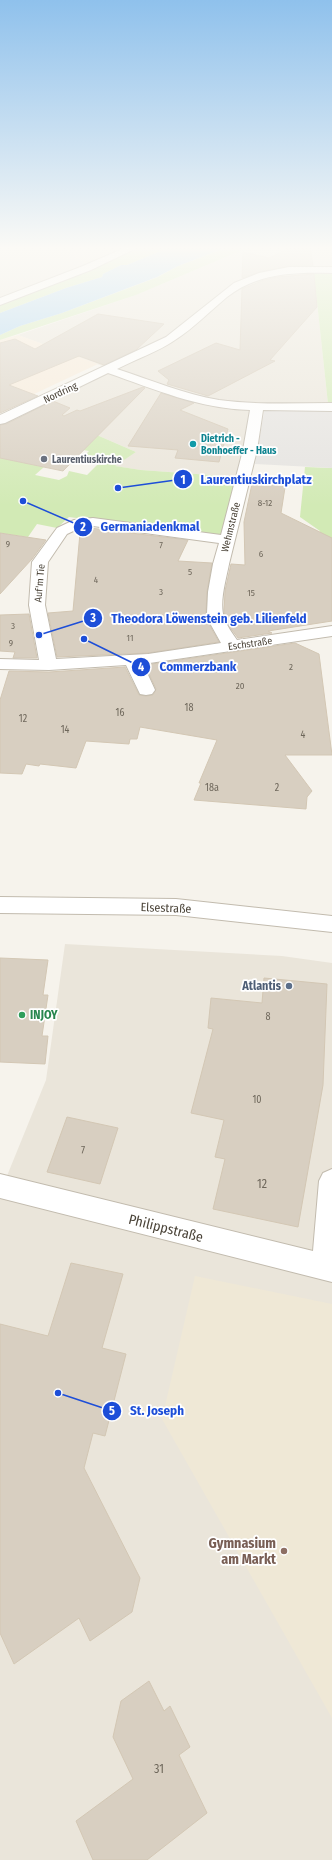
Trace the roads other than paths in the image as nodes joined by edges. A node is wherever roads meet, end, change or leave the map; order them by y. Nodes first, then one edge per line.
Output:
1 (178, 333) edge
2 (107, 369) junction
3 (257, 406) junction
4 (332, 407) edge
5 (0, 420) edge
6 (227, 540) junction
7 (332, 634) edge
8 (231, 646) junction
9 (132, 660) junction
10 (49, 665) junction
11 (3, 668) edge
12 (146, 690) dead end
13 (0, 906) edge
14 (332, 924) edge
15 (332, 1181) edge
16 (0, 1186) edge
17 (329, 1268) edge

1 - 2 street, Nordring
2 - 3 street
2 - 5 street, Nordring
3 - 4 street
3 - 6 street, Wehmstraße
6 - 8 street, Wehmstraße
6 - 10 street, Auf'm Tie
7 - 8 street, Eschstraße
8 - 9 street, Eschstraße
9 - 10 street, Eschstraße
9 - 12 street
10 - 11 street, Eschstraße
13 - 14 street, Elsestraße
15 - 17 street
16 - 17 street, Philippstraße

